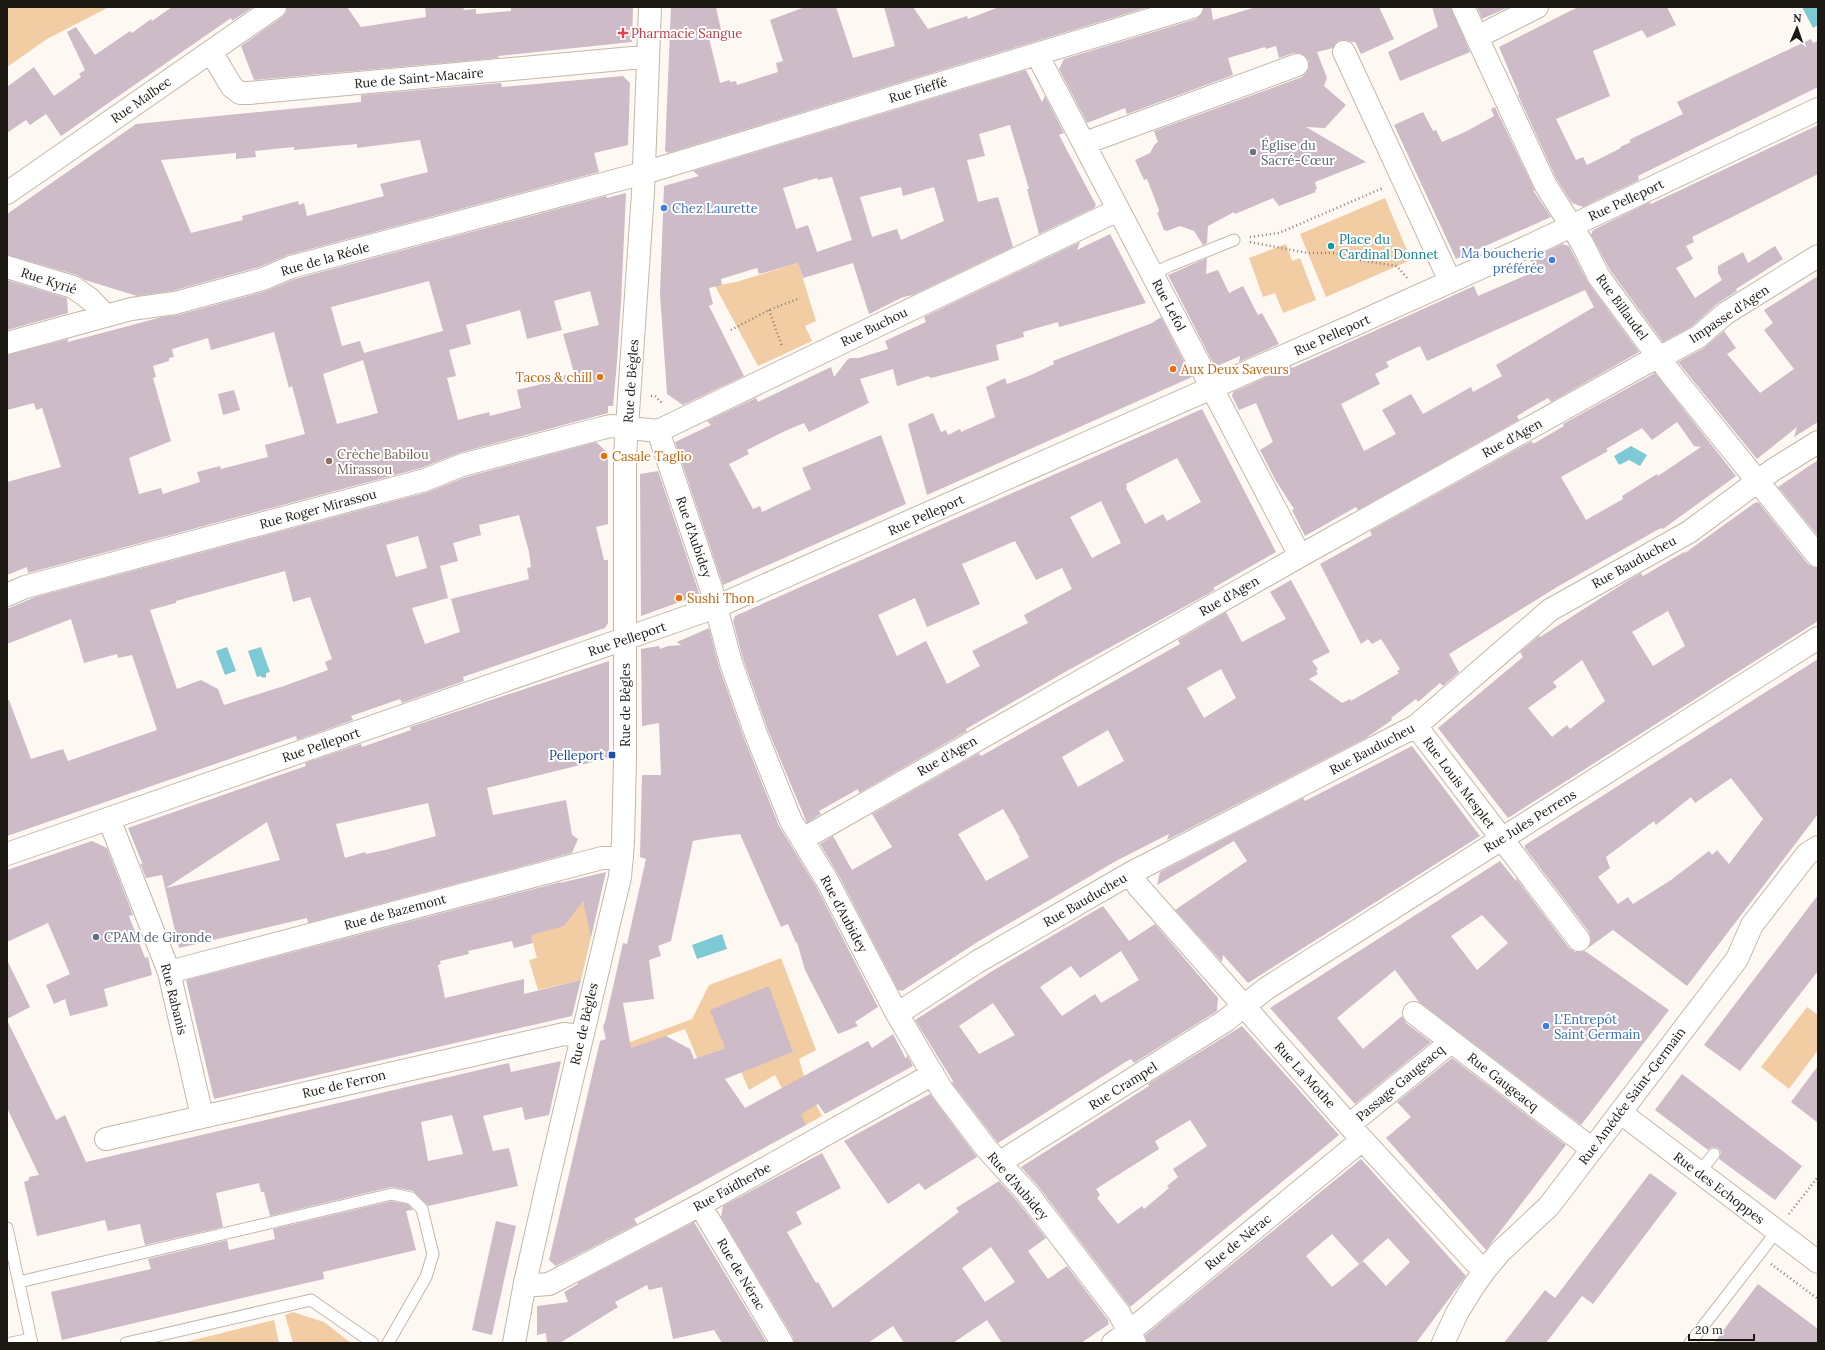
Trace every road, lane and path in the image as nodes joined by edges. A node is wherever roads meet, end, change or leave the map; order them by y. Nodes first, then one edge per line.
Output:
1 (275, 7) edge
2 (650, 7) edge
3 (1192, 7) edge
4 (1463, 7) edge
5 (1537, 7) edge
6 (1477, 37) junction
7 (211, 52) junction
8 (1344, 52) dead end
9 (1039, 53) junction
10 (648, 58) junction
11 (1297, 65) dead end
12 (1818, 109) edge
13 (1085, 143) junction
14 (644, 173) junction
15 (1404, 179) junction
16 (7, 193) edge
17 (1118, 210) junction
18 (1571, 226) junction
19 (1234, 240) junction
20 (1818, 256) edge
21 (7, 267) edge
22 (1153, 274) junction
23 (1450, 281) junction
24 (1416, 297) junction
25 (800, 298) dead end
26 (769, 310) junction
27 (106, 316) junction
28 (731, 330) dead end
29 (7, 343) edge
30 (782, 346) dead end
31 (1658, 357) junction
32 (1212, 388) junction
33 (628, 428) junction
34 (658, 431) junction
35 (1818, 442) edge
36 (1758, 482) junction
37 (1300, 556) junction
38 (1818, 556) edge
39 (7, 595) edge
40 (716, 607) junction
41 (1818, 638) edge
42 (625, 640) junction
43 (1416, 726) junction
44 (109, 819) junction
45 (803, 839) junction
46 (1501, 839) junction
47 (1818, 847) edge
48 (7, 854) edge
49 (622, 858) junction
50 (1131, 873) junction
51 (1579, 940) dead end
52 (169, 972) junction
53 (1244, 1007) junction
54 (1414, 1013) dead end
55 (897, 1014) junction
56 (581, 1036) junction
57 (1451, 1042) junction
58 (933, 1074) junction
59 (1620, 1113) junction
60 (202, 1116) junction
61 (1356, 1132) junction
62 (106, 1138) dead end
63 (1592, 1149) junction
64 (1714, 1154) dead end
65 (1001, 1164) junction
66 (1699, 1173) junction
67 (1818, 1177) edge
68 (700, 1205) junction
69 (7, 1228) edge
70 (1777, 1231) junction
71 (1758, 1254) junction
72 (1818, 1262) edge
73 (1485, 1270) junction
74 (19, 1282) junction
75 (525, 1283) junction
76 (1818, 1300) edge
77 (1126, 1339) edge
78 (31, 1341) edge
79 (7, 1342) edge
80 (1446, 1342) edge
81 (11, 1343) edge
82 (126, 1343) edge
83 (373, 1343) edge
84 (388, 1343) edge
85 (514, 1343) edge
86 (782, 1343) edge
87 (1690, 1343) edge

1 - 7 street, Rue Malbec
2 - 10 street, Rue de Bègles
3 - 9 street, Rue Fieffé
4 - 6 street, Rue Billaudel
5 - 6 street
6 - 18 street, Rue Billaudel
7 - 10 street, Rue de Saint-Macaire
7 - 16 street, Rue Malbec
8 - 15 street
9 - 13 street, Rue Lefol
9 - 14 street, Rue Fieffé
10 - 14 street, Rue de Bègles
11 - 13 street
12 - 18 street, Rue Pelleport
13 - 17 street, Rue Lefol
14 - 27 street, Rue de la Réole
14 - 33 street, Rue de Bègles
15 - 19 path
15 - 23 street
17 - 22 street, Rue Lefol
17 - 34 street, Rue Buchou
18 - 23 street, Rue Pelleport
18 - 31 street, Rue Billaudel
19 - 22 lane
19 - 24 path
20 - 31 street, Impasse d'Agen
21 - 27 street, Rue Kyrié
22 - 32 street, Rue Lefol
23 - 24 street, Rue Pelleport
24 - 32 street, Rue Pelleport
25 - 26 path
26 - 28 path
26 - 30 path
27 - 29 street, Rue de la Réole
31 - 36 street, Rue Billaudel
31 - 37 street, Rue d'Agen
32 - 37 street, Rue Lefol
32 - 40 street, Rue Pelleport
33 - 34 street
33 - 39 street, Rue Roger Mirassou
33 - 42 street, Rue de Bègles
34 - 40 street, Rue d'Aubidey
35 - 36 street, Rue Bauducheu
36 - 38 street, Rue Billaudel
36 - 43 street, Rue Bauducheu
37 - 45 street, Rue d'Agen
40 - 42 street, Rue Pelleport
40 - 45 street, Rue d'Aubidey
41 - 46 street, Rue Jules Perrens
42 - 44 street, Rue Pelleport
42 - 49 street, Rue de Bègles
43 - 46 street, Rue Louis Mesplet
43 - 50 street, Rue Bauducheu
44 - 48 street, Rue Pelleport
44 - 52 street, Rue Rabanis
45 - 55 street, Rue d'Aubidey
46 - 51 street, Rue Louis Mesplet
46 - 53 street, Rue Jules Perrens
47 - 59 street, Rue Amédée Saint-Germain
49 - 52 street, Rue de Bazemont
49 - 56 street, Rue de Bègles
50 - 53 street, Rue La Mothe
50 - 55 street, Rue Bauducheu
52 - 60 street, Rue Rabanis
53 - 61 street, Rue La Mothe
53 - 65 street, Rue Crampel
54 - 57 street, Rue Gaugeacq
55 - 58 street, Rue d'Aubidey
56 - 60 street, Rue de Ferron
56 - 75 street, Rue de Bègles
57 - 61 street, Passage Gaugeacq
57 - 63 street, Rue Gaugeacq
58 - 65 street, Rue d'Aubidey
58 - 68 street, Rue Faidherbe
59 - 63 street, Rue Amédée Saint-Germain
59 - 66 street, Rue des Echoppes
60 - 62 street, Rue de Ferron
61 - 73 street, Rue La Mothe
61 - 77 street, Rue de Nérac
63 - 73 street, Rue Amédée Saint-Germain
64 - 66 lane
65 - 77 street, Rue d'Aubidey
66 - 70 street, Rue des Echoppes
67 - 70 path
68 - 75 street, Rue Faidherbe
68 - 86 street, Rue de Nérac
69 - 74 lane
70 - 71 lane
70 - 72 street, Rue des Echoppes
71 - 76 path
71 - 87 lane
73 - 80 street, Rue Amédée Saint-Germain
74 - 78 lane
74 - 84 lane
75 - 85 street, Rue de Bègles
78 - 81 lane
79 - 81 lane
82 - 83 lane

